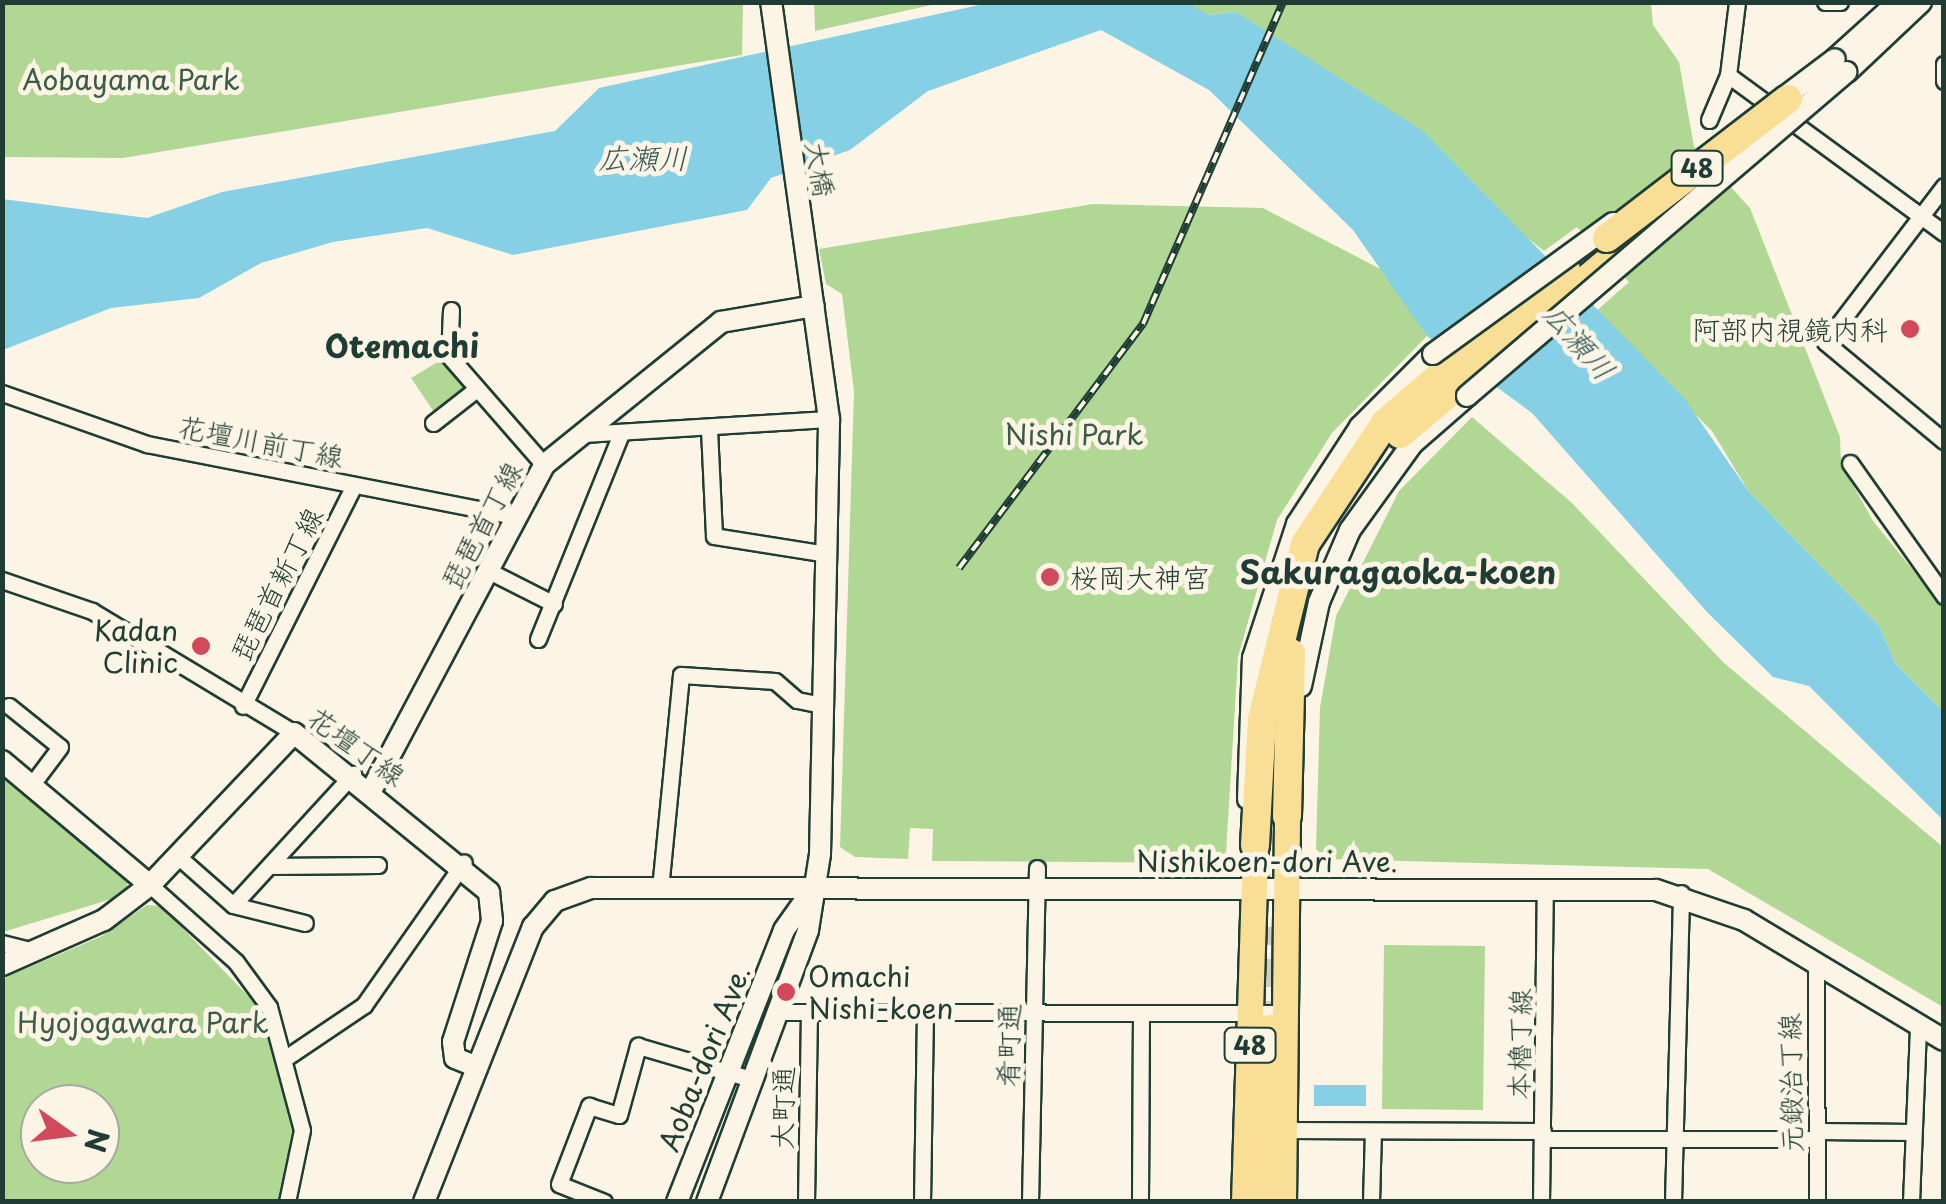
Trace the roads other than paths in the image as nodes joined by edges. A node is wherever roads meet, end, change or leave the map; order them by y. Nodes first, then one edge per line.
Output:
1 (771, 2) edge
2 (1737, 2) edge
3 (1826, 2) edge
4 (1840, 2) edge
5 (1920, 2) edge
6 (1888, 5) edge
7 (1841, 65) junction
8 (1943, 67) edge
9 (1728, 75) junction
10 (1944, 81) edge
11 (1798, 116) junction
12 (1709, 120) dead end
13 (1944, 186) edge
14 (1922, 216) junction
15 (1944, 233) edge
16 (1572, 276) junction
17 (813, 300) junction
18 (451, 310) dead end
19 (1450, 376) junction
20 (474, 391) junction
21 (2, 394) edge
22 (829, 419) junction
23 (433, 423) dead end
24 (709, 429) junction
25 (583, 434) junction
26 (620, 436) junction
27 (1944, 441) edge
28 (544, 464) junction
29 (1850, 464) dead end
30 (354, 484) junction
31 (515, 516) junction
32 (826, 554) junction
33 (487, 570) junction
34 (2, 580) edge
35 (1944, 596) edge
36 (554, 604) junction
37 (538, 639) dead end
38 (822, 705) junction
39 (9, 706) dead end
40 (242, 706) junction
41 (294, 732) junction
42 (60, 748) junction
43 (74, 758) dead end
44 (2, 761) edge
45 (354, 774) junction
46 (30, 787) junction
47 (372, 789) junction
48 (1286, 816) joint
49 (1255, 845) joint
50 (180, 859) junction
51 (464, 862) junction
52 (378, 864) dead end
53 (269, 866) junction
54 (1038, 868) dead end
55 (150, 885) junction
56 (1545, 887) junction
57 (1256, 888) junction
58 (1287, 888) junction
59 (660, 889) junction
60 (813, 889) junction
61 (1037, 890) junction
62 (1682, 894) junction
63 (234, 905) junction
64 (305, 923) dead end
65 (2, 943) edge
66 (33, 951) junction
67 (1816, 963) junction
68 (2, 965) edge
69 (780, 1012) junction
70 (809, 1014) junction
71 (925, 1014) junction
72 (1034, 1014) junction
73 (1142, 1014) junction
74 (1267, 1021) junction
75 (1918, 1025) junction
76 (1944, 1040) edge
77 (287, 1057) junction
78 (477, 1067) junction
79 (729, 1072) junction
80 (754, 1080) junction
81 (1285, 1130) junction
82 (1373, 1131) junction
83 (1913, 1132) junction
84 (1543, 1135) junction
85 (1817, 1135) junction
86 (1675, 1138) junction
87 (286, 1202) edge
88 (424, 1202) edge
89 (604, 1202) edge
90 (677, 1202) edge
91 (707, 1202) edge
92 (806, 1202) edge
93 (922, 1202) edge
94 (1030, 1202) edge
95 (1140, 1202) edge
96 (1244, 1202) edge
97 (1255, 1202) edge
98 (1267, 1202) edge
99 (1283, 1202) edge
100 (1371, 1202) edge
101 (1541, 1202) edge
102 (1673, 1202) edge
103 (1817, 1202) edge
104 (1911, 1202) edge

1 - 17 street, 大橋
2 - 9 street
3 - 4 street
5 - 7 street
6 - 7 street
7 - 19 street, bridge
7 - 19 street, bridge
8 - 10 street
9 - 11 street
9 - 12 street
11 - 14 street
11 - 16 highway, 48, bridge
13 - 14 street
14 - 15 street
14 - 27 street
16 - 19 highway, 48, bridge
16 - 19 highway, 48, bridge
17 - 22 street, 大橋
17 - 25 street, 琵琶首丁線
18 - 20 street
19 - 48 highway, 48
19 - 49 highway, 48
20 - 23 street
20 - 28 street
21 - 30 street, 花壇川前丁線
22 - 24 street
22 - 32 street, 大橋
24 - 26 street
24 - 32 street
25 - 26 street
25 - 28 street, 琵琶首丁線
26 - 36 street
28 - 31 street, 琵琶首丁線
29 - 35 street
30 - 31 street, 花壇川前丁線
30 - 40 street, 琵琶首新丁線
31 - 33 street, 琵琶首丁線
32 - 38 street, Aoba-dori Ave.
33 - 36 street
33 - 47 street, 琵琶首丁線
34 - 40 street, 花壇丁線
36 - 37 street
38 - 59 street
38 - 60 street, Aoba-dori Ave.
39 - 42 street
40 - 41 street, 花壇丁線
41 - 45 street, 花壇丁線
41 - 50 street
42 - 43 street
42 - 46 street
44 - 46 street
45 - 47 street, 花壇丁線
45 - 53 street
46 - 55 street
47 - 51 street, 花壇丁線
48 - 58 highway, 48
49 - 57 highway, 48
50 - 55 street
50 - 63 street
51 - 77 street
51 - 78 street, 花壇丁線
52 - 53 street
53 - 63 street
54 - 61 street, 肴町通
55 - 66 street
55 - 77 street
56 - 58 street, Nishikoen-dori Ave.
56 - 62 street, Nishikoen-dori Ave.
56 - 84 street, 本櫓丁線
57 - 58 street, Nishikoen-dori Ave.
57 - 61 street, Nishikoen-dori Ave.
57 - 74 highway, 48
58 - 74 highway, 48
59 - 60 street, Nishikoen-dori Ave.
59 - 78 street, Nishikoen-dori Ave.
60 - 61 street, Nishikoen-dori Ave.
60 - 69 street, Aoba-dori Ave.
60 - 79 street, Aoba-dori Ave.
61 - 72 street, 肴町通
62 - 67 street, Nishikoen-dori Ave.
62 - 86 street
63 - 64 street
65 - 66 street
66 - 68 street
67 - 75 street, Nishikoen-dori Ave.
67 - 85 street, 元鍛治丁線
69 - 70 street
69 - 80 street, Aoba-dori Ave.
70 - 71 street
70 - 92 street, 大町通
71 - 72 street
71 - 93 street
72 - 73 street
72 - 94 street, 肴町通
73 - 74 street
73 - 95 street
74 - 81 highway, 48
74 - 96 highway, 48
74 - 97 highway, 48
74 - 98 highway, 48
75 - 76 street, Nishikoen-dori Ave.
75 - 83 street
77 - 87 street
78 - 88 street
79 - 80 street
79 - 89 street
79 - 90 street, Aoba-dori Ave.
80 - 91 street, Aoba-dori Ave.
81 - 82 street
81 - 99 highway, 48
82 - 84 street
82 - 100 street
83 - 85 street
83 - 104 street
84 - 86 street
84 - 101 street, 本櫓丁線
85 - 86 street
85 - 103 street, 元鍛治丁線
86 - 102 street

